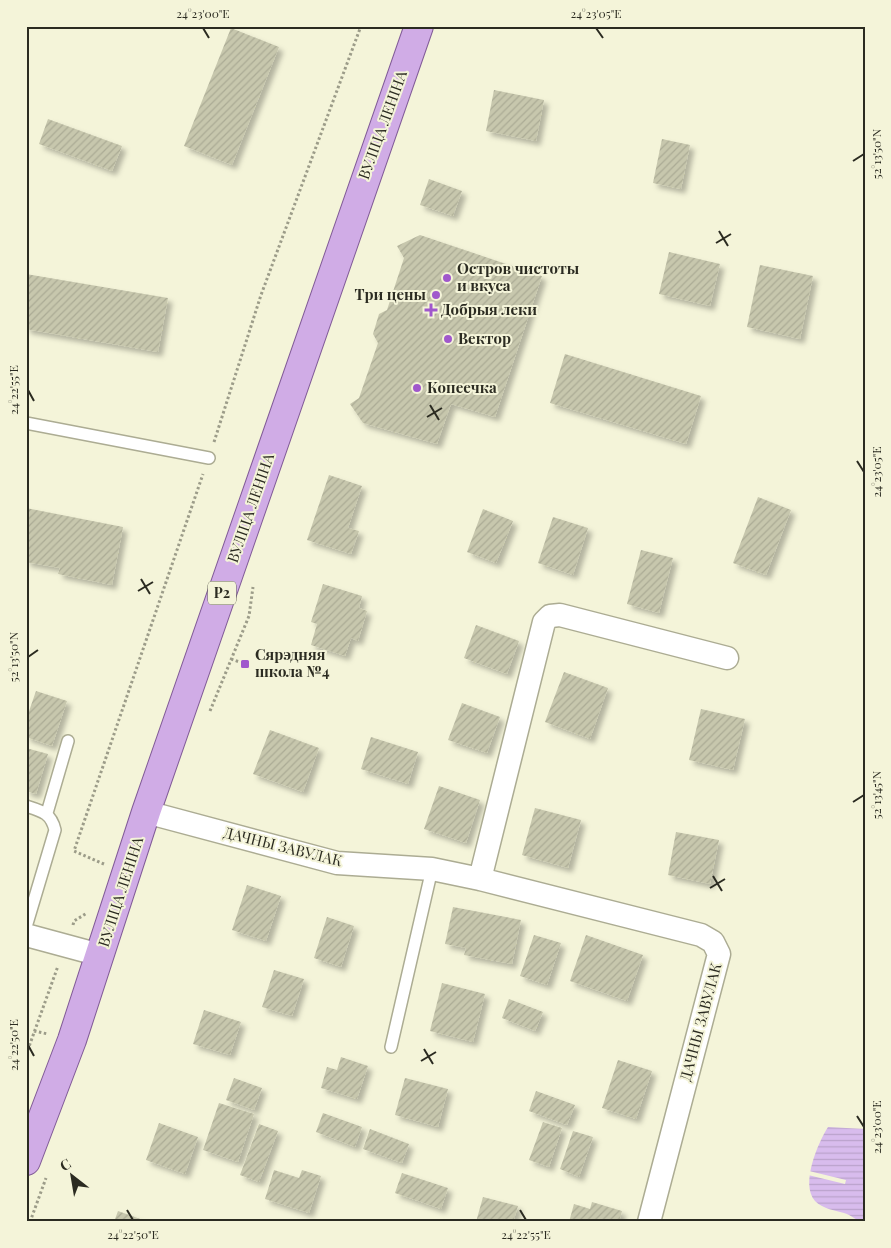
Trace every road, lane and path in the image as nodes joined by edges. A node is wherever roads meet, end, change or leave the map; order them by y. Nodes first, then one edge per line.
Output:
1 (361, 26) edge
2 (419, 26) edge
3 (26, 423) edge
4 (209, 458) junction
5 (727, 658) dead end
6 (68, 741) dead end
7 (26, 806) edge
8 (146, 812) junction
9 (47, 813) junction
10 (107, 865) dead end
11 (432, 869) junction
12 (480, 878) junction
13 (26, 927) edge
14 (26, 935) edge
15 (100, 955) junction
16 (391, 1047) dead end
17 (26, 1161) edge
18 (649, 1222) edge

1 - 4 path
2 - 8 main road, ВУЛІЦА ЛЕНІНА / Р2
3 - 4 lane
4 - 10 path
5 - 12 street
6 - 9 lane
7 - 9 lane
8 - 11 street, ДАЧНЫ ЗАВУЛАК
8 - 15 main road, ВУЛІЦА ЛЕНІНА / Р2
9 - 13 lane
11 - 12 street, ДАЧНЫ ЗАВУЛАК
11 - 16 lane
12 - 18 street, ДАЧНЫ ЗАВУЛАК
14 - 15 street
15 - 17 main road, ВУЛІЦА ЛЕНІНА / Р2

